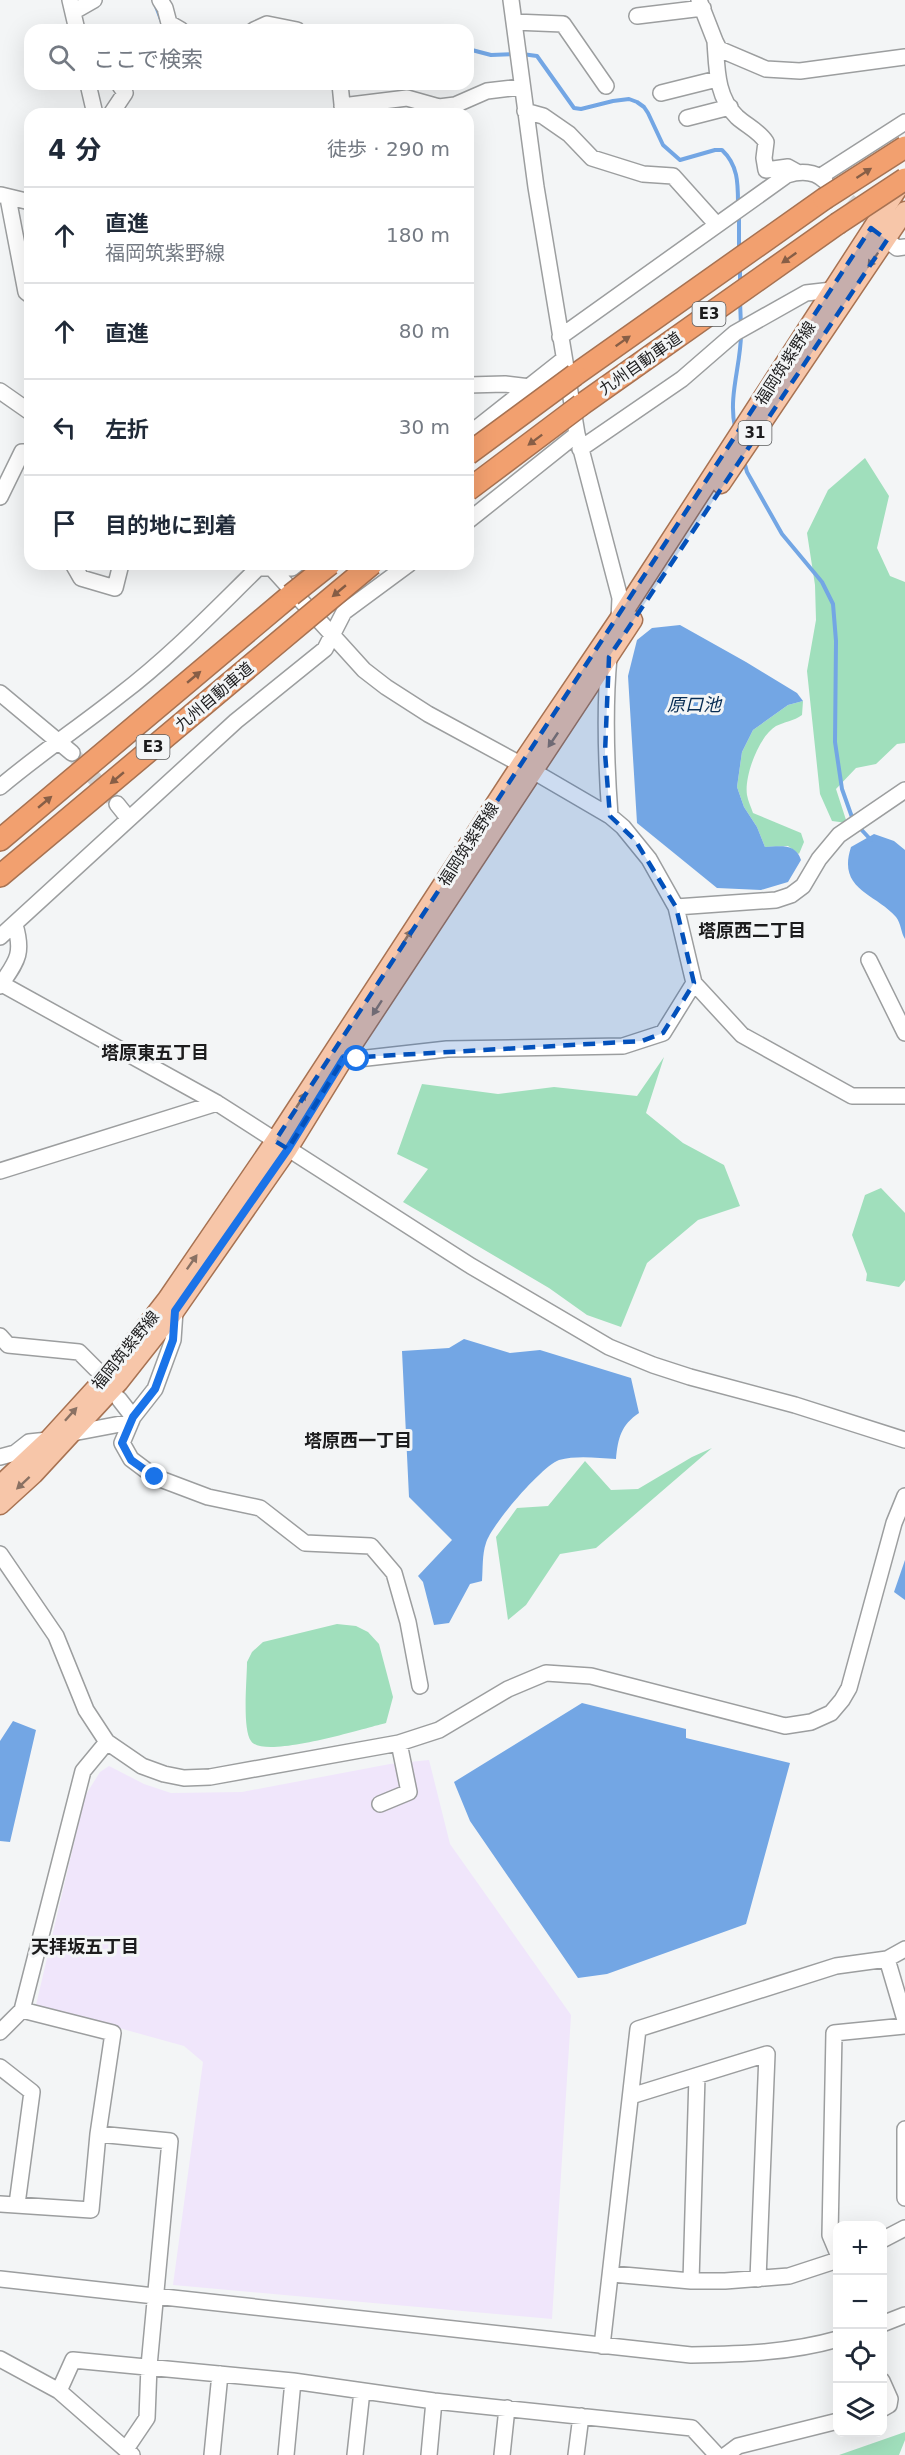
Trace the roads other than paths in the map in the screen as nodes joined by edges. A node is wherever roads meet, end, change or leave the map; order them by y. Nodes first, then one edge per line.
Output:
1 (94, 0) edge
2 (160, 0) edge
3 (511, 0) edge
4 (701, 4) edge
5 (74, 7) edge
6 (637, 16) dead end
7 (514, 22) junction
8 (76, 24) edge
9 (84, 24) edge
10 (171, 24) edge
11 (715, 41) junction
12 (905, 57) edge
13 (717, 79) junction
14 (521, 87) junction
15 (606, 87) dead end
16 (89, 90) edge
17 (122, 90) edge
18 (340, 90) edge
19 (661, 93) dead end
20 (730, 107) junction
21 (94, 108) edge
22 (115, 108) edge
23 (342, 108) edge
24 (353, 108) edge
25 (525, 111) junction
26 (687, 118) dead end
27 (905, 122) edge
28 (905, 147) edge
29 (797, 172) junction
30 (905, 178) edge
31 (823, 186) junction
32 (4, 196) edge
33 (24, 201) edge
34 (905, 212) edge
35 (717, 225) junction
36 (871, 228) junction
37 (887, 240) junction
38 (905, 247) edge
39 (24, 283) edge
40 (832, 290) junction
41 (560, 337) junction
42 (570, 367) junction
43 (474, 384) edge
44 (530, 387) junction
45 (0, 391) edge
46 (24, 408) edge
47 (474, 430) edge
48 (579, 442) junction
49 (474, 449) edge
50 (24, 452) edge
51 (474, 485) edge
52 (0, 497) edge
53 (474, 516) edge
54 (76, 570) edge
55 (120, 570) edge
56 (256, 570) edge
57 (274, 570) edge
58 (322, 570) edge
59 (365, 570) edge
60 (401, 570) edge
61 (619, 619) junction
62 (333, 635) junction
63 (609, 657) junction
64 (0, 693) edge
65 (59, 740) junction
66 (72, 753) tunnel mouth
67 (527, 768) junction
68 (0, 787) edge
69 (905, 790) edge
70 (117, 804) tunnel mouth
71 (610, 816) junction
72 (129, 819) junction
73 (0, 840) edge
74 (0, 876) edge
75 (676, 907) junction
76 (15, 925) junction
77 (0, 937) edge
78 (869, 960) dead end
79 (694, 983) junction
80 (0, 984) edge
81 (905, 1033) edge
82 (344, 1058) junction
83 (905, 1096) edge
84 (217, 1102) junction
85 (281, 1145) junction
86 (0, 1171) edge
87 (175, 1311) junction
88 (0, 1336) edge
89 (96, 1369) dead end
90 (119, 1400) dead end
91 (132, 1419) junction
92 (73, 1433) junction
93 (48, 1440) junction
94 (905, 1440) edge
95 (0, 1457) edge
96 (0, 1485) edge
97 (905, 1496) edge
98 (0, 1505) edge
99 (0, 1554) edge
100 (420, 1686) dead end
101 (107, 1742) junction
102 (399, 1743) junction
103 (380, 1804) dead end
104 (905, 1949) edge
105 (887, 1959) junction
106 (22, 2010) junction
107 (905, 2020) edge
108 (905, 2026) edge
109 (0, 2032) edge
110 (0, 2067) edge
111 (697, 2076) junction
112 (631, 2096) junction
113 (905, 2129) edge
114 (98, 2134) junction
115 (905, 2198) edge
116 (0, 2204) edge
117 (17, 2204) junction
118 (905, 2228) edge
119 (887, 2237) edge
120 (833, 2243) edge
121 (833, 2261) edge
122 (612, 2274) junction
123 (0, 2279) edge
124 (759, 2279) junction
125 (691, 2282) junction
126 (156, 2297) junction
127 (905, 2315) edge
128 (887, 2322) edge
129 (833, 2340) edge
130 (602, 2346) junction
131 (0, 2359) edge
132 (149, 2366) junction
133 (220, 2374) junction
134 (293, 2381) junction
135 (58, 2391) junction
136 (362, 2391) junction
137 (887, 2392) edge
138 (435, 2401) junction
139 (887, 2406) edge
140 (507, 2408) junction
141 (581, 2416) junction
142 (833, 2422) edge
143 (129, 2452) edge
144 (212, 2455) edge
145 (286, 2455) edge
146 (355, 2455) edge
147 (429, 2455) edge
148 (502, 2455) edge
149 (576, 2455) edge
150 (717, 2455) edge
151 (726, 2455) edge

1 - 5 street
2 - 10 street
3 - 7 street
4 - 6 street
4 - 11 street
5 - 8 street
5 - 9 street
7 - 14 street
7 - 15 street
11 - 12 street
11 - 13 street
13 - 19 street
13 - 20 street
14 - 24 street
14 - 25 street
16 - 21 street
17 - 22 street
18 - 23 street
20 - 26 street
20 - 29 street
25 - 35 street
25 - 41 street
27 - 31 street
31 -> 28 highway, 九州自動車道 / E3, bridge
29 - 31 street
29 - 35 street
30 - 36 main road, 福岡筑紫野線 / 31
30 -> 51 highway, 九州自動車道 / E3, bridge
42 -> 31 highway, 九州自動車道 / E3
32 - 33 street
32 - 39 street
34 - 37 main road, 福岡筑紫野線 / 31
35 - 41 street
36 - 37 street
36 - 40 main road, 福岡筑紫野線 / 31
37 - 38 street
37 -> 63 main road, 福岡筑紫野線 / 31
40 - 48 street
40 - 61 main road, 福岡筑紫野線 / 31
41 - 42 street
42 - 44 street
42 - 48 street
42 - 49 highway, 九州自動車道 / E3, bridge
43 - 44 street
44 - 47 street
45 - 46 street
48 - 53 street
48 - 61 street
50 - 52 street
54 - 55 street
56 - 65 street
57 - 62 street
73 -> 58 highway, 九州自動車道 / E3, bridge
59 -> 74 highway, 九州自動車道 / E3, bridge
60 - 62 street
61 - 63 street
61 - 67 main road, 福岡筑紫野線 / 31
62 - 67 street
62 - 72 street
63 -> 67 main road, 福岡筑紫野線 / 31
63 - 71 street
64 - 65 street
65 - 66 street
65 - 68 street
67 - 71 street
67 -> 82 main road, 福岡筑紫野線 / 31
85 -> 67 main road, 福岡筑紫野線 / 31
69 - 75 street
70 - 72 street
71 - 75 street
72 - 76 street
75 - 79 street
76 - 77 street
76 - 80 street
78 - 81 street
79 - 82 street
79 - 83 street
80 - 84 street
82 - 85 main road, 福岡筑紫野線 / 31
84 - 85 street
84 - 86 street
85 - 87 main road, 福岡筑紫野線 / 31
93 -> 85 main road, 福岡筑紫野線 / 31
85 - 94 street
87 - 91 street
87 - 92 main road, 福岡筑紫野線 / 31
88 - 89 street
90 - 91 street
91 - 92 street
91 - 100 street
92 -> 98 main road, 福岡筑紫野線 / 31
93 - 95 street
93 - 96 main road, 福岡筑紫野線 / 31
97 - 102 street
99 - 101 street
101 - 102 street
101 - 106 street
102 - 103 street
104 - 105 street
105 - 107 street
105 - 112 street
106 - 109 street
106 - 114 street
108 - 120 street
110 - 117 street
111 - 112 street
111 - 124 street
111 - 125 street
112 - 122 street
113 - 115 street
114 - 117 street
114 - 126 street
116 - 117 street
118 - 119 street
121 - 124 street
122 - 125 street
122 - 130 street
123 - 126 street
124 - 125 street
126 - 130 street
126 - 132 street
127 - 128 street
129 - 130 street
131 - 135 street
132 - 133 street
132 - 135 street
132 - 143 street
133 - 134 street
133 - 144 street
134 - 136 street
134 - 145 street
135 - 143 street
136 - 138 street
136 - 146 street
137 - 139 street
138 - 140 street
138 - 147 street
140 - 141 street
140 - 148 street
141 - 149 street
141 - 150 street
142 - 151 street

